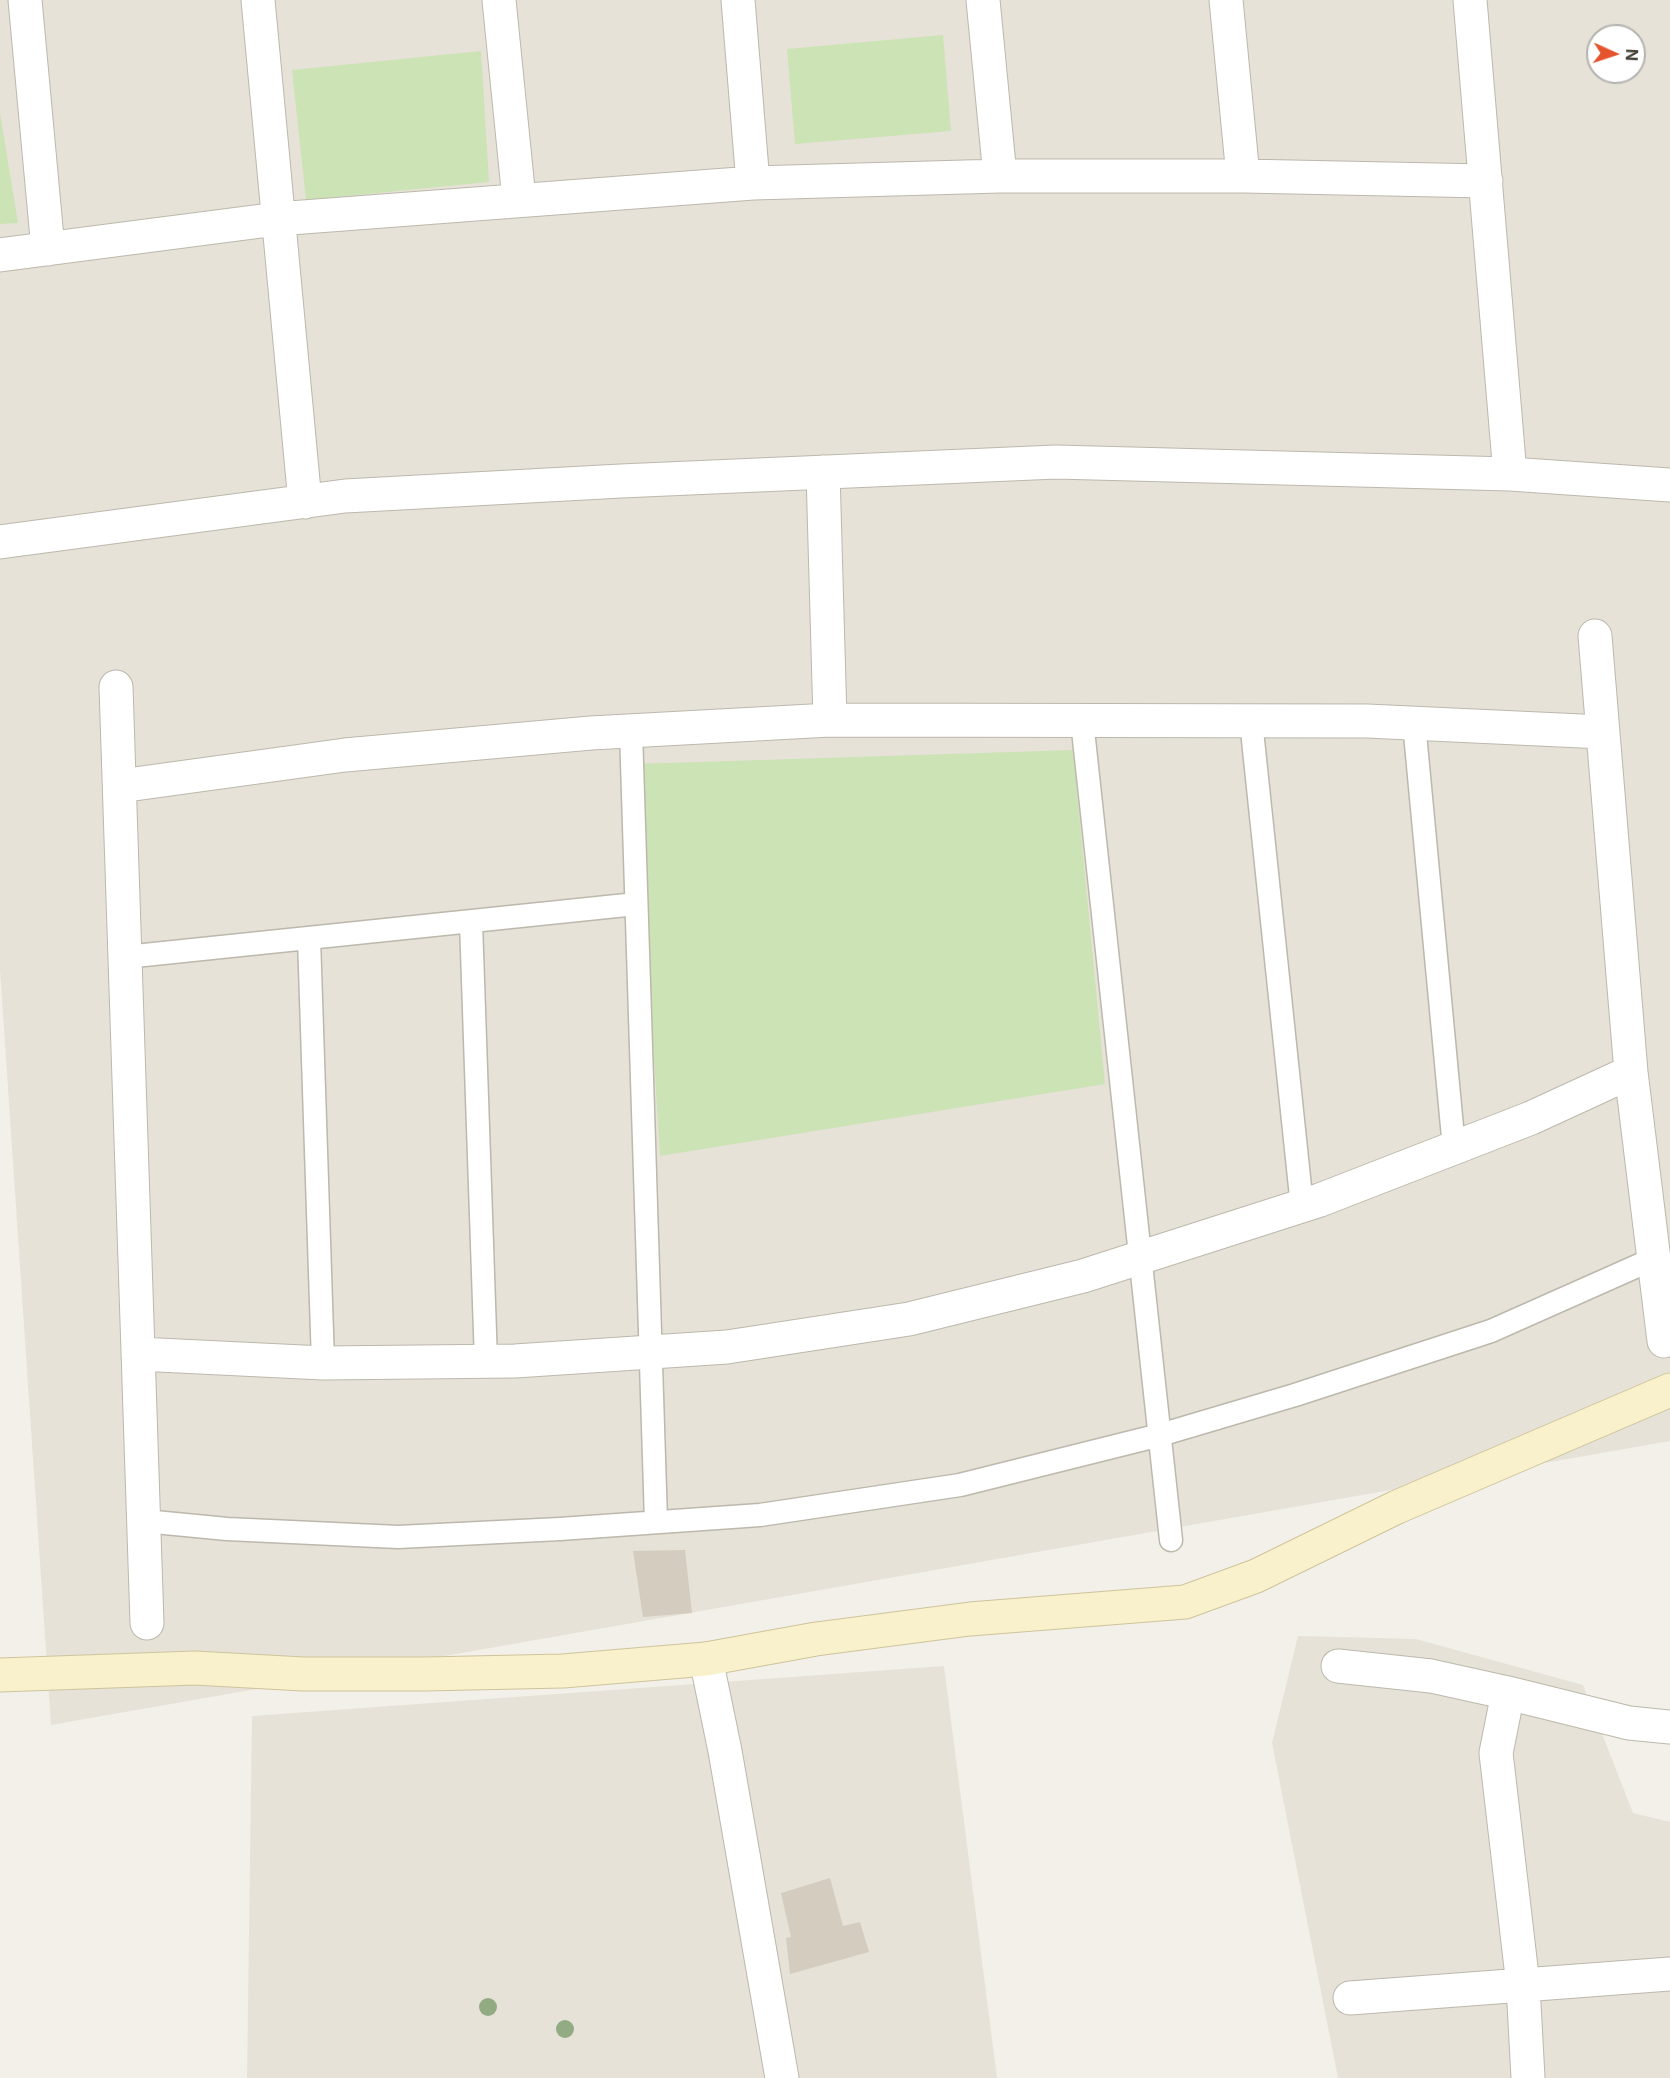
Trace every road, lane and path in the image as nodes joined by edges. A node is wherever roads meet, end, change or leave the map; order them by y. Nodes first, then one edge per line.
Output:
1 (24, 0) edge
2 (258, 0) edge
3 (500, 0) edge
4 (738, 0) edge
5 (983, 0) edge
6 (1226, 0) edge
7 (1470, 0) edge
8 (1000, 176) junction
9 (1243, 176) junction
10 (1486, 181) junction
11 (753, 183) junction
12 (519, 199) junction
13 (278, 219) junction
14 (48, 249) junction
15 (0, 255) edge
16 (823, 472) junction
17 (1510, 474) junction
18 (1670, 485) edge
19 (304, 502) junction
20 (0, 542) edge
21 (1595, 636) dead end
22 (116, 687) dead end
23 (830, 720) junction
24 (1082, 721) junction
25 (1251, 721) junction
26 (1414, 723) junction
27 (631, 731) junction
28 (1602, 732) junction
29 (120, 786) junction
30 (636, 904) junction
31 (471, 922) junction
32 (309, 938) junction
33 (125, 957) junction
34 (1631, 1072) junction
35 (1454, 1148) junction
36 (1302, 1206) junction
37 (1141, 1257) junction
38 (1653, 1259) junction
39 (1664, 1341) dead end
40 (651, 1352) junction
41 (138, 1354) junction
42 (486, 1362) junction
43 (323, 1363) junction
44 (1670, 1390) edge
45 (1160, 1436) junction
46 (144, 1521) junction
47 (656, 1521) junction
48 (1171, 1540) dead end
49 (147, 1623) dead end
50 (706, 1659) junction
51 (1338, 1666) dead end
52 (0, 1675) edge
53 (1508, 1693) junction
54 (1670, 1727) edge
55 (1670, 1974) edge
56 (1523, 1984) junction
57 (1350, 1998) dead end
58 (782, 2078) edge
59 (1528, 2078) edge

1 - 14 street
2 - 13 street
3 - 12 street
4 - 11 street
5 - 8 street
6 - 9 street
7 - 10 street
8 - 9 street
8 - 11 street
9 - 10 street
10 - 17 street
11 - 12 street
12 - 13 street
13 - 14 street
13 - 19 street
14 - 15 street
16 - 17 street
16 - 19 street
16 - 23 street
17 - 18 street
19 - 20 street
21 - 28 street
22 - 29 street
23 - 24 street
23 - 27 street
24 - 25 street
24 - 37 lane
25 - 26 street
25 - 36 lane
26 - 28 street
26 - 35 lane
27 - 29 street
27 - 30 lane
28 - 34 street
29 - 33 street
30 - 31 lane
30 - 40 lane
31 - 32 lane
31 - 42 lane
32 - 33 lane
32 - 43 lane
33 - 41 street
34 - 35 street
34 - 38 street
35 - 36 street
36 - 37 street
37 - 40 street
37 - 45 lane
38 - 39 street
38 - 45 lane
40 - 42 street
40 - 47 lane
41 - 43 street
41 - 46 street
42 - 43 street
44 - 50 street
45 - 47 lane
45 - 48 lane
46 - 47 lane
46 - 49 street
50 - 52 street
50 - 58 street
51 - 53 street
53 - 54 street
53 - 56 street
55 - 56 street
56 - 57 street
56 - 59 street

